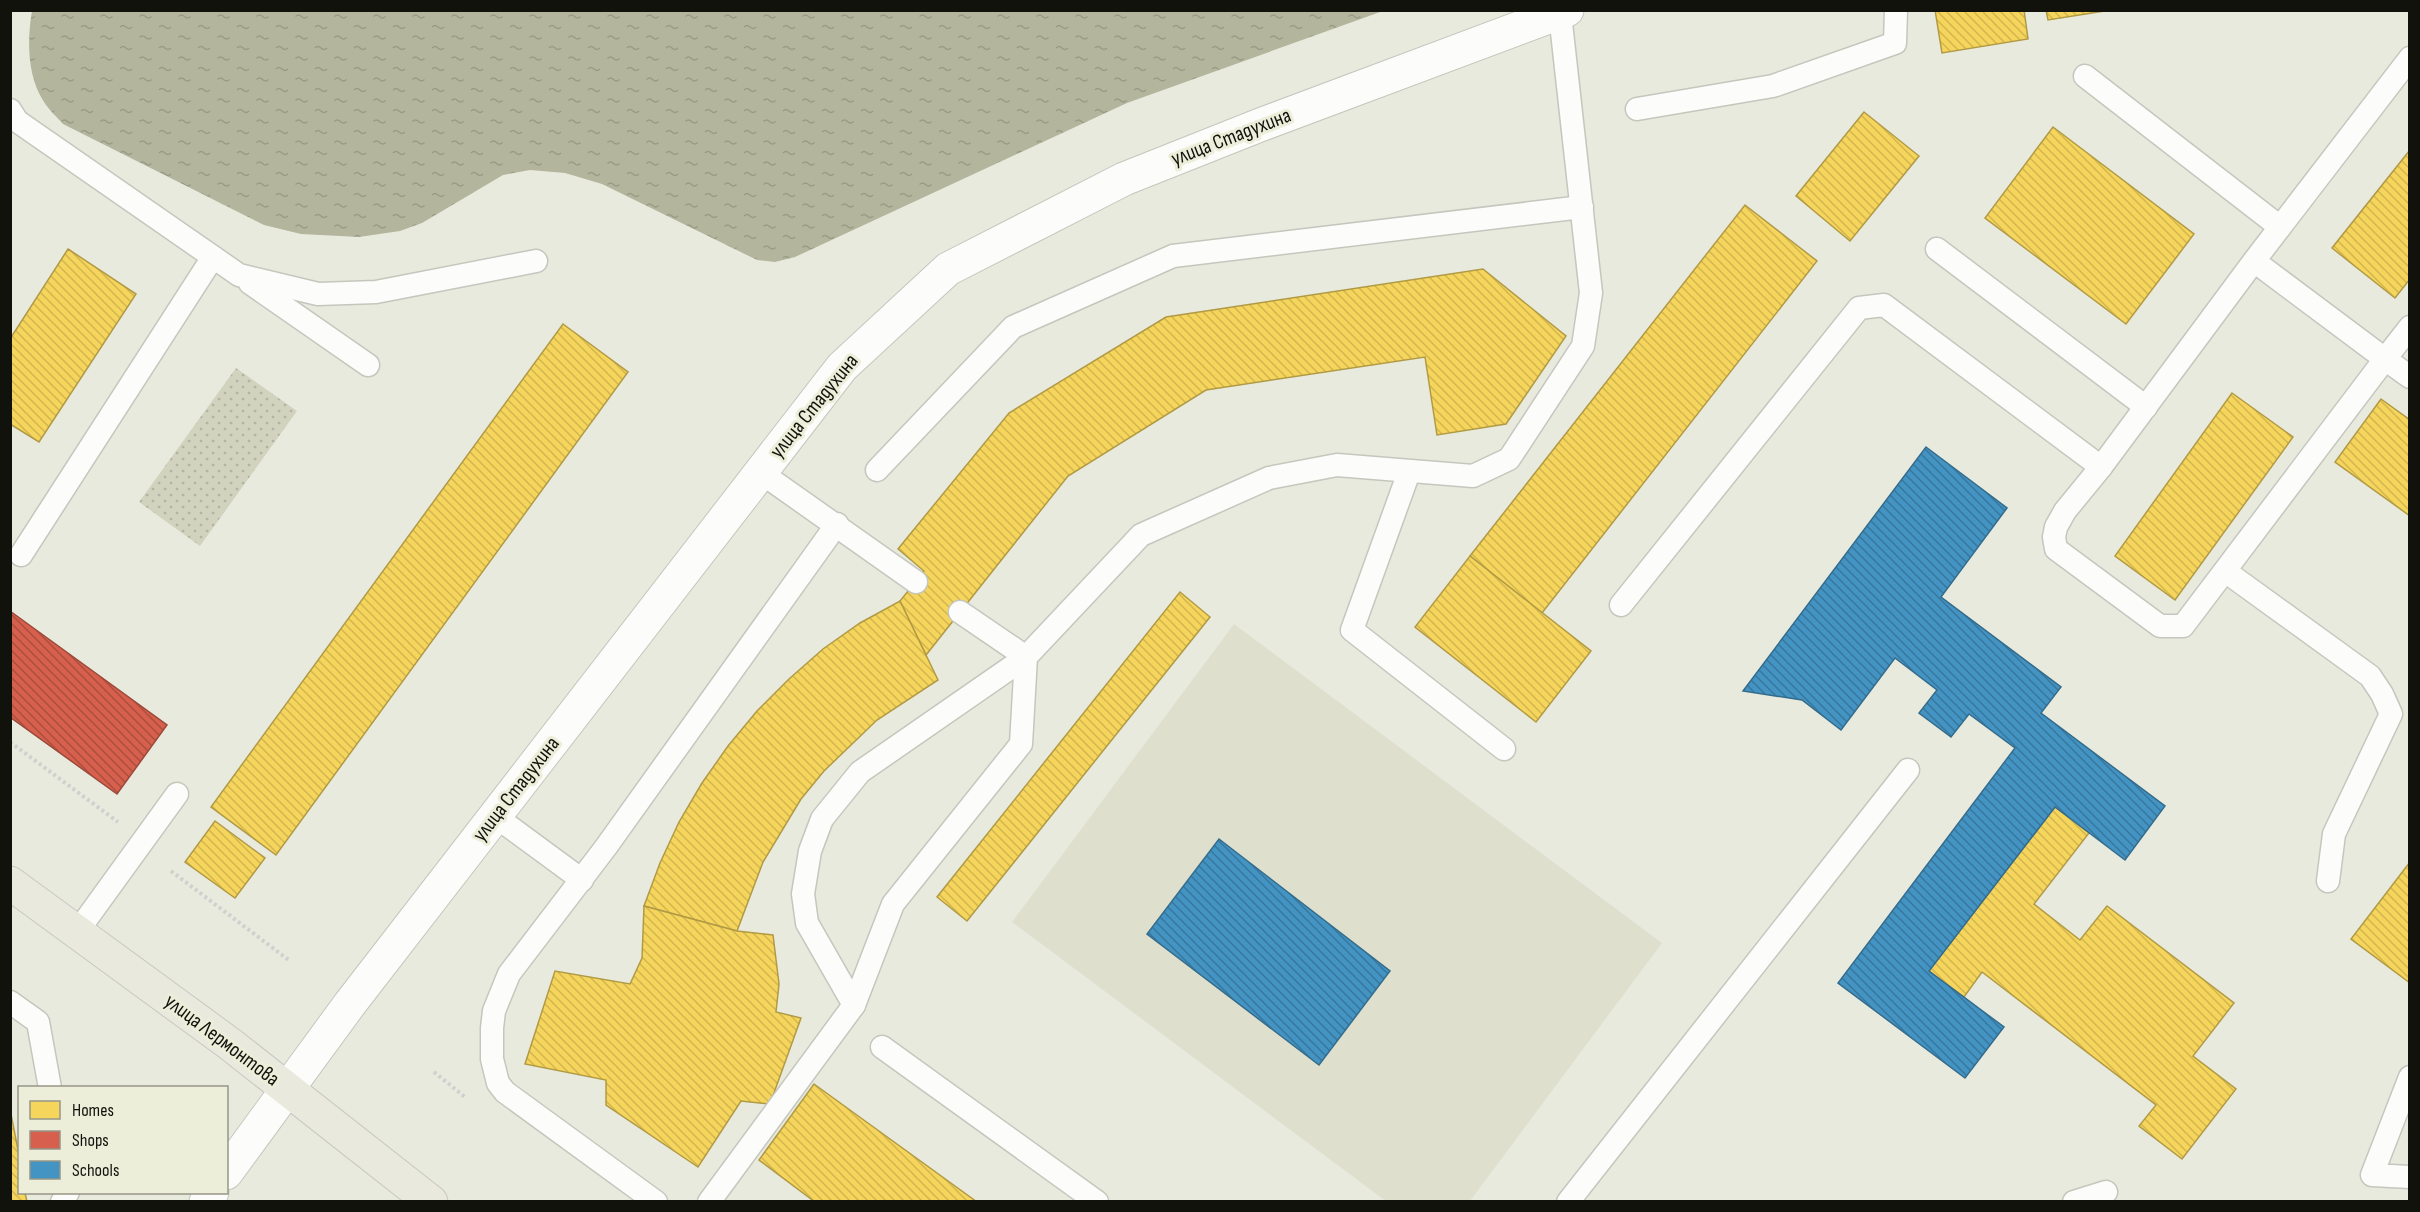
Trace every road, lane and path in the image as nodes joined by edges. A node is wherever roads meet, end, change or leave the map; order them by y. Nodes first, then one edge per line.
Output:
1 (1896, 10) edge
2 (1564, 12) edge
3 (2409, 58) edge
4 (2085, 76) dead end
5 (1638, 109) dead end
6 (10, 110) edge
7 (1582, 207) junction
8 (2280, 227) junction
9 (1937, 249) dead end
10 (213, 256) junction
11 (536, 261) dead end
12 (2254, 261) junction
13 (239, 275) junction
14 (2409, 327) edge
15 (2385, 359) junction
16 (368, 365) dead end
17 (2409, 377) edge
18 (2146, 407) junction
19 (2101, 467) junction
20 (877, 470) dead end
21 (760, 472) junction
22 (1409, 472) junction
23 (837, 524) junction
24 (21, 555) dead end
25 (2225, 571) junction
26 (916, 582) dead end
27 (1621, 605) dead end
28 (960, 612) dead end
29 (1026, 657) junction
30 (10, 742) edge
31 (1504, 749) dead end
32 (1908, 770) dead end
33 (177, 794) dead end
34 (495, 816) junction
35 (119, 822) dead end
36 (171, 871) dead end
37 (582, 880) junction
38 (2328, 881) dead end
39 (10, 883) edge
40 (77, 932) junction
41 (290, 961) dead end
42 (10, 1002) edge
43 (854, 1005) junction
44 (882, 1047) dead end
45 (434, 1072) dead end
46 (2409, 1077) edge
47 (50, 1086) edge
48 (287, 1089) junction
49 (465, 1097) dead end
50 (228, 1170) edge
51 (2409, 1176) edge
52 (2106, 1192) dead end
53 (431, 1202) edge
54 (656, 1202) edge
55 (709, 1202) edge
56 (1097, 1202) edge
57 (1568, 1202) edge
58 (2074, 1202) edge

1 - 5 lane
2 - 7 lane
2 - 21 street, улица Стадухина
3 - 8 lane
4 - 8 lane
6 - 10 lane
7 - 20 lane
7 - 22 lane
8 - 12 lane
9 - 18 lane
10 - 13 lane
10 - 24 lane
11 - 13 lane
12 - 15 lane
12 - 18 lane
13 - 16 lane
14 - 15 lane
15 - 17 lane
15 - 25 lane
18 - 19 lane
19 - 25 lane
19 - 27 lane
21 - 23 lane
21 - 34 street, улица Стадухина
22 - 29 lane
22 - 31 lane
23 - 26 lane
23 - 37 lane
25 - 38 lane
28 - 29 lane
29 - 43 lane
29 - 43 lane
30 - 35 path
32 - 57 lane
33 - 40 lane
34 - 37 lane
34 - 48 street, улица Стадухина
36 - 41 path
37 - 54 lane
39 - 40 main road, улица Лермонтова
40 - 48 main road, улица Лермонтова
42 - 47 lane
43 - 55 lane
44 - 56 lane
45 - 49 path
46 - 51 lane
48 - 50 street, улица Стадухина
48 - 53 main road, улица Лермонтова
52 - 58 lane

